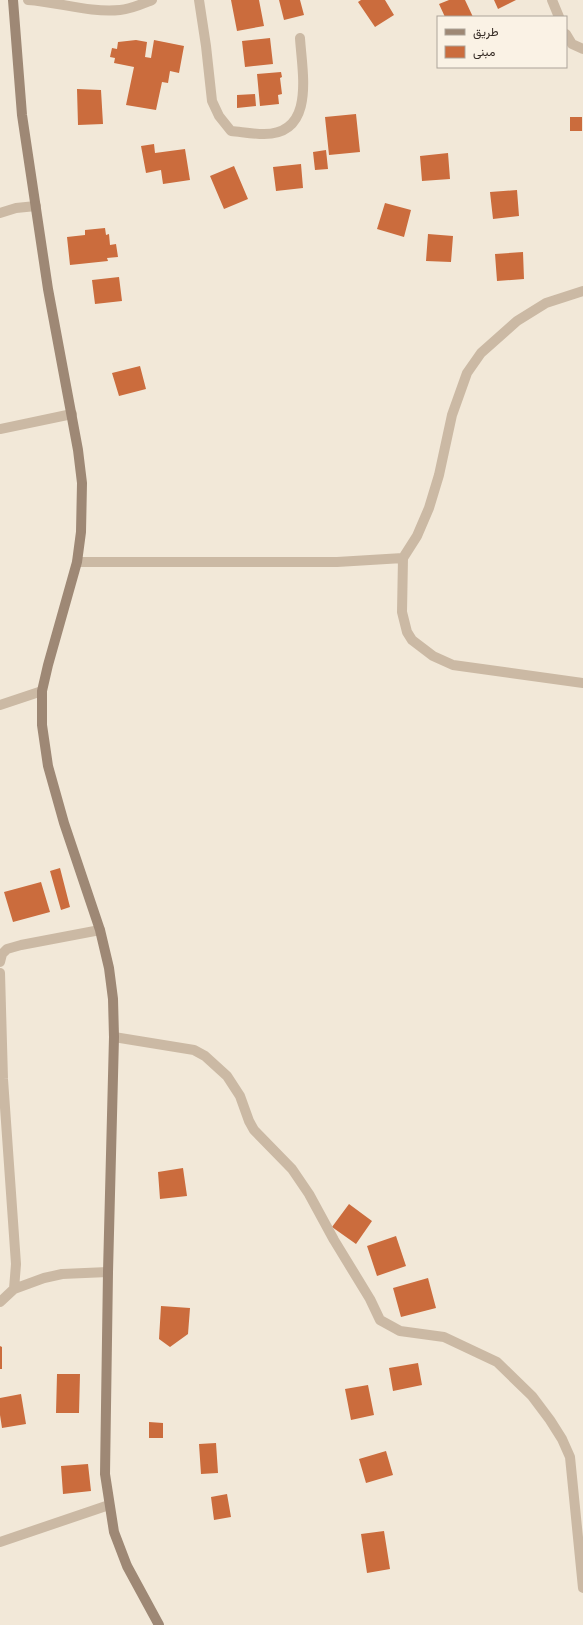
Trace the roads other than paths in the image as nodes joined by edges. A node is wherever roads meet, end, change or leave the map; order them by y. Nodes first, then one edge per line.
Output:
1 (13, 0) edge
2 (28, 0) edge
3 (152, 0) edge
4 (199, 0) edge
5 (552, 0) edge
6 (559, 16) edge
7 (567, 36) edge
8 (300, 38) dead end
9 (583, 49) edge
10 (36, 206) junction
11 (0, 213) edge
12 (583, 291) edge
13 (72, 414) junction
14 (0, 429) edge
15 (403, 558) junction
16 (77, 562) junction
17 (583, 683) edge
18 (42, 691) junction
19 (0, 705) edge
20 (100, 930) junction
21 (0, 962) edge
22 (0, 973) edge
23 (114, 1037) junction
24 (108, 1272) junction
25 (14, 1289) junction
26 (0, 1302) edge
27 (109, 1505) junction
28 (0, 1542) edge
29 (583, 1588) edge
30 (159, 1625) edge

1 - 10 street
2 - 3 street
4 - 8 street
5 - 6 street
7 - 9 street
10 - 11 street
10 - 13 street
12 - 15 street
13 - 14 street
13 - 16 street
15 - 16 street
15 - 17 street
16 - 18 street
18 - 19 street
18 - 20 street
20 - 21 street
20 - 23 street
22 - 25 street
23 - 24 street
23 - 29 street
24 - 25 street
24 - 27 street
25 - 26 street
27 - 28 street
27 - 30 street

